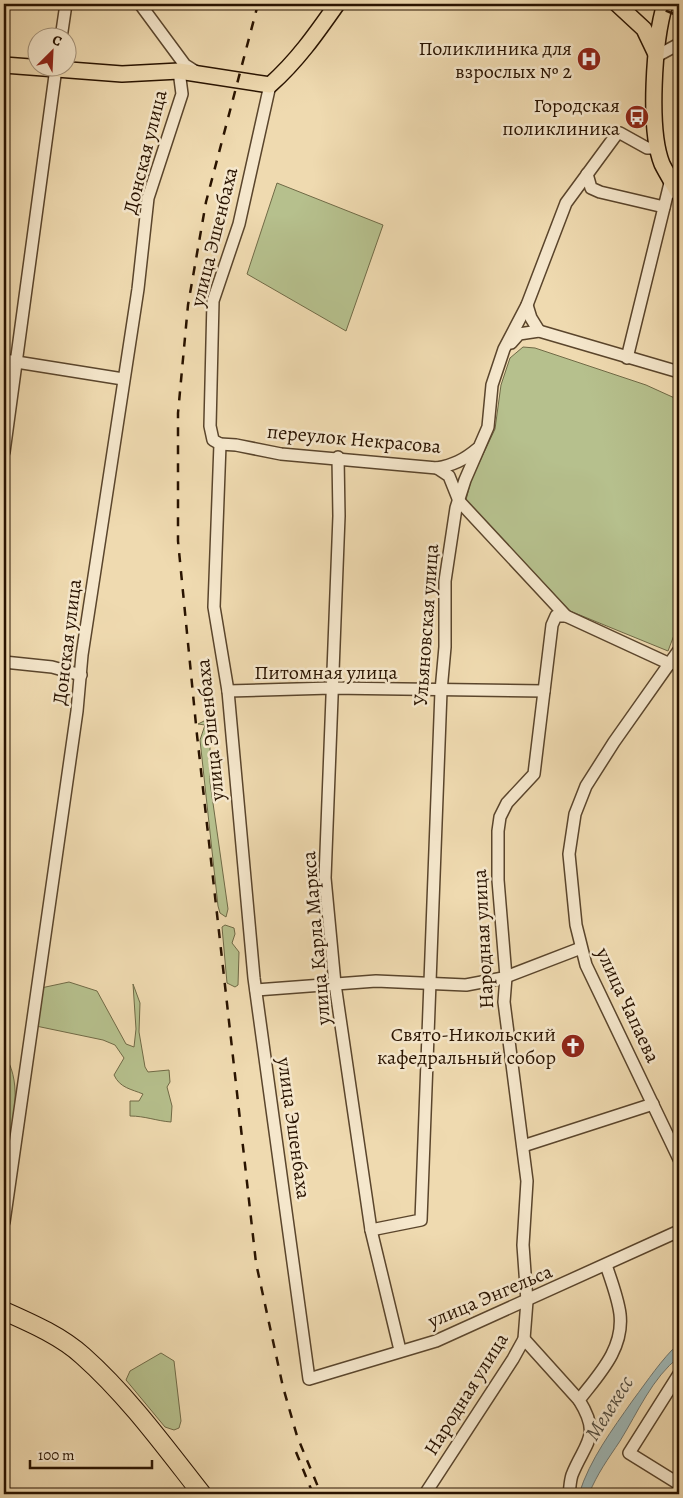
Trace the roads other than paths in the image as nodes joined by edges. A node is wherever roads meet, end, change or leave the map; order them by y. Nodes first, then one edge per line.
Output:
1 (66, 4) edge
2 (140, 4) edge
3 (336, 4) edge
4 (617, 4) edge
5 (665, 4) edge
6 (62, 28) edge
7 (679, 44) edge
8 (656, 55) junction
9 (4, 65) edge
10 (28, 67) edge
11 (78, 71) edge
12 (179, 72) junction
13 (200, 74) junction
14 (55, 78) edge
15 (270, 86) junction
16 (658, 148) junction
17 (586, 174) junction
18 (675, 181) edge
19 (591, 188) junction
20 (576, 190) junction
21 (679, 194) edge
22 (664, 206) junction
23 (527, 305) junction
24 (539, 331) junction
25 (504, 349) junction
26 (627, 358) junction
27 (4, 360) edge
28 (16, 362) junction
29 (679, 372) edge
30 (123, 378) junction
31 (220, 444) junction
32 (480, 447) junction
33 (4, 452) edge
34 (338, 457) junction
35 (437, 468) junction
36 (458, 501) junction
37 (566, 616) junction
38 (676, 657) edge
39 (4, 662) edge
40 (81, 675) junction
41 (331, 688) junction
42 (228, 691) junction
43 (441, 691) junction
44 (544, 691) junction
45 (581, 948) junction
46 (506, 977) junction
47 (335, 984) junction
48 (431, 984) junction
49 (256, 990) junction
50 (653, 1104) junction
51 (523, 1146) junction
52 (679, 1159) edge
53 (4, 1222) edge
54 (371, 1230) junction
55 (679, 1231) edge
56 (606, 1265) junction
57 (527, 1301) junction
58 (4, 1311) edge
59 (524, 1339) junction
60 (400, 1350) junction
61 (679, 1374) edge
62 (309, 1379) joint
63 (579, 1400) junction
64 (679, 1484) edge
65 (202, 1494) edge
66 (425, 1494) edge
67 (570, 1494) edge

1 - 6 street
2 - 13 street
3 - 15 main road
4 - 8 main road
5 - 8 main road
7 - 8 street
8 - 16 main road
9 - 10 main road
11 - 12 main road
12 - 13 main road
12 - 30 street, Донская улица
13 - 15 main road
14 - 28 street
15 - 31 street, улица Эшенбаха
16 - 17 street, Ульяновская улица
16 - 18 main road
17 - 19 street
17 - 20 street, Ульяновская улица
18 - 21 main road
18 - 22 street
19 - 20 street
19 - 22 street
20 - 23 street, Ульяновская улица
22 - 26 street
23 - 24 street
23 - 25 street, Ульяновская улица
24 - 25 street
24 - 26 street
25 - 32 street, Ульяновская улица
26 - 29 street
27 - 28 street
28 - 30 street
28 - 33 street
30 - 40 street, Донская улица
31 - 34 street, переулок Некрасова
31 - 42 street, улица Эшенбаха
32 - 35 street, переулок Некрасова
32 - 36 street, Ульяновская улица
34 - 35 street, переулок Некрасова
34 - 41 street, улица Карла Маркса
35 - 36 street
36 - 37 street
36 - 43 street, Ульяновская улица
37 - 38 street
37 - 44 street, Народная улица
38 - 45 street, улица Чапаева
39 - 40 street
40 - 53 street, Донская улица
41 - 42 street, Питомная улица
41 - 43 street, Питомная улица
41 - 47 street, улица Карла Маркса
42 - 49 street, улица Эшенбаха
43 - 44 street, Питомная улица
43 - 48 street, Ульяновская улица
44 - 46 street, Народная улица
45 - 46 street
45 - 50 street, улица Чапаева
46 - 48 street
46 - 51 street, Народная улица
47 - 48 street
47 - 49 street
47 - 54 street, улица Карла Маркса
48 - 54 street, Ульяновская улица
49 - 62 street, улица Эшенбаха
50 - 51 street
50 - 52 street, улица Чапаева
51 - 57 street, Народная улица
54 - 60 street, улица Карла Маркса
55 - 56 street, улица Энгельса
56 - 57 street, улица Энгельса
56 - 63 street
57 - 59 street, Народная улица
57 - 60 street, улица Энгельса
58 - 65 highway
59 - 63 street
59 - 66 street, Народная улица
60 - 62 street, улица Энгельса
61 - 64 street
63 - 67 street

